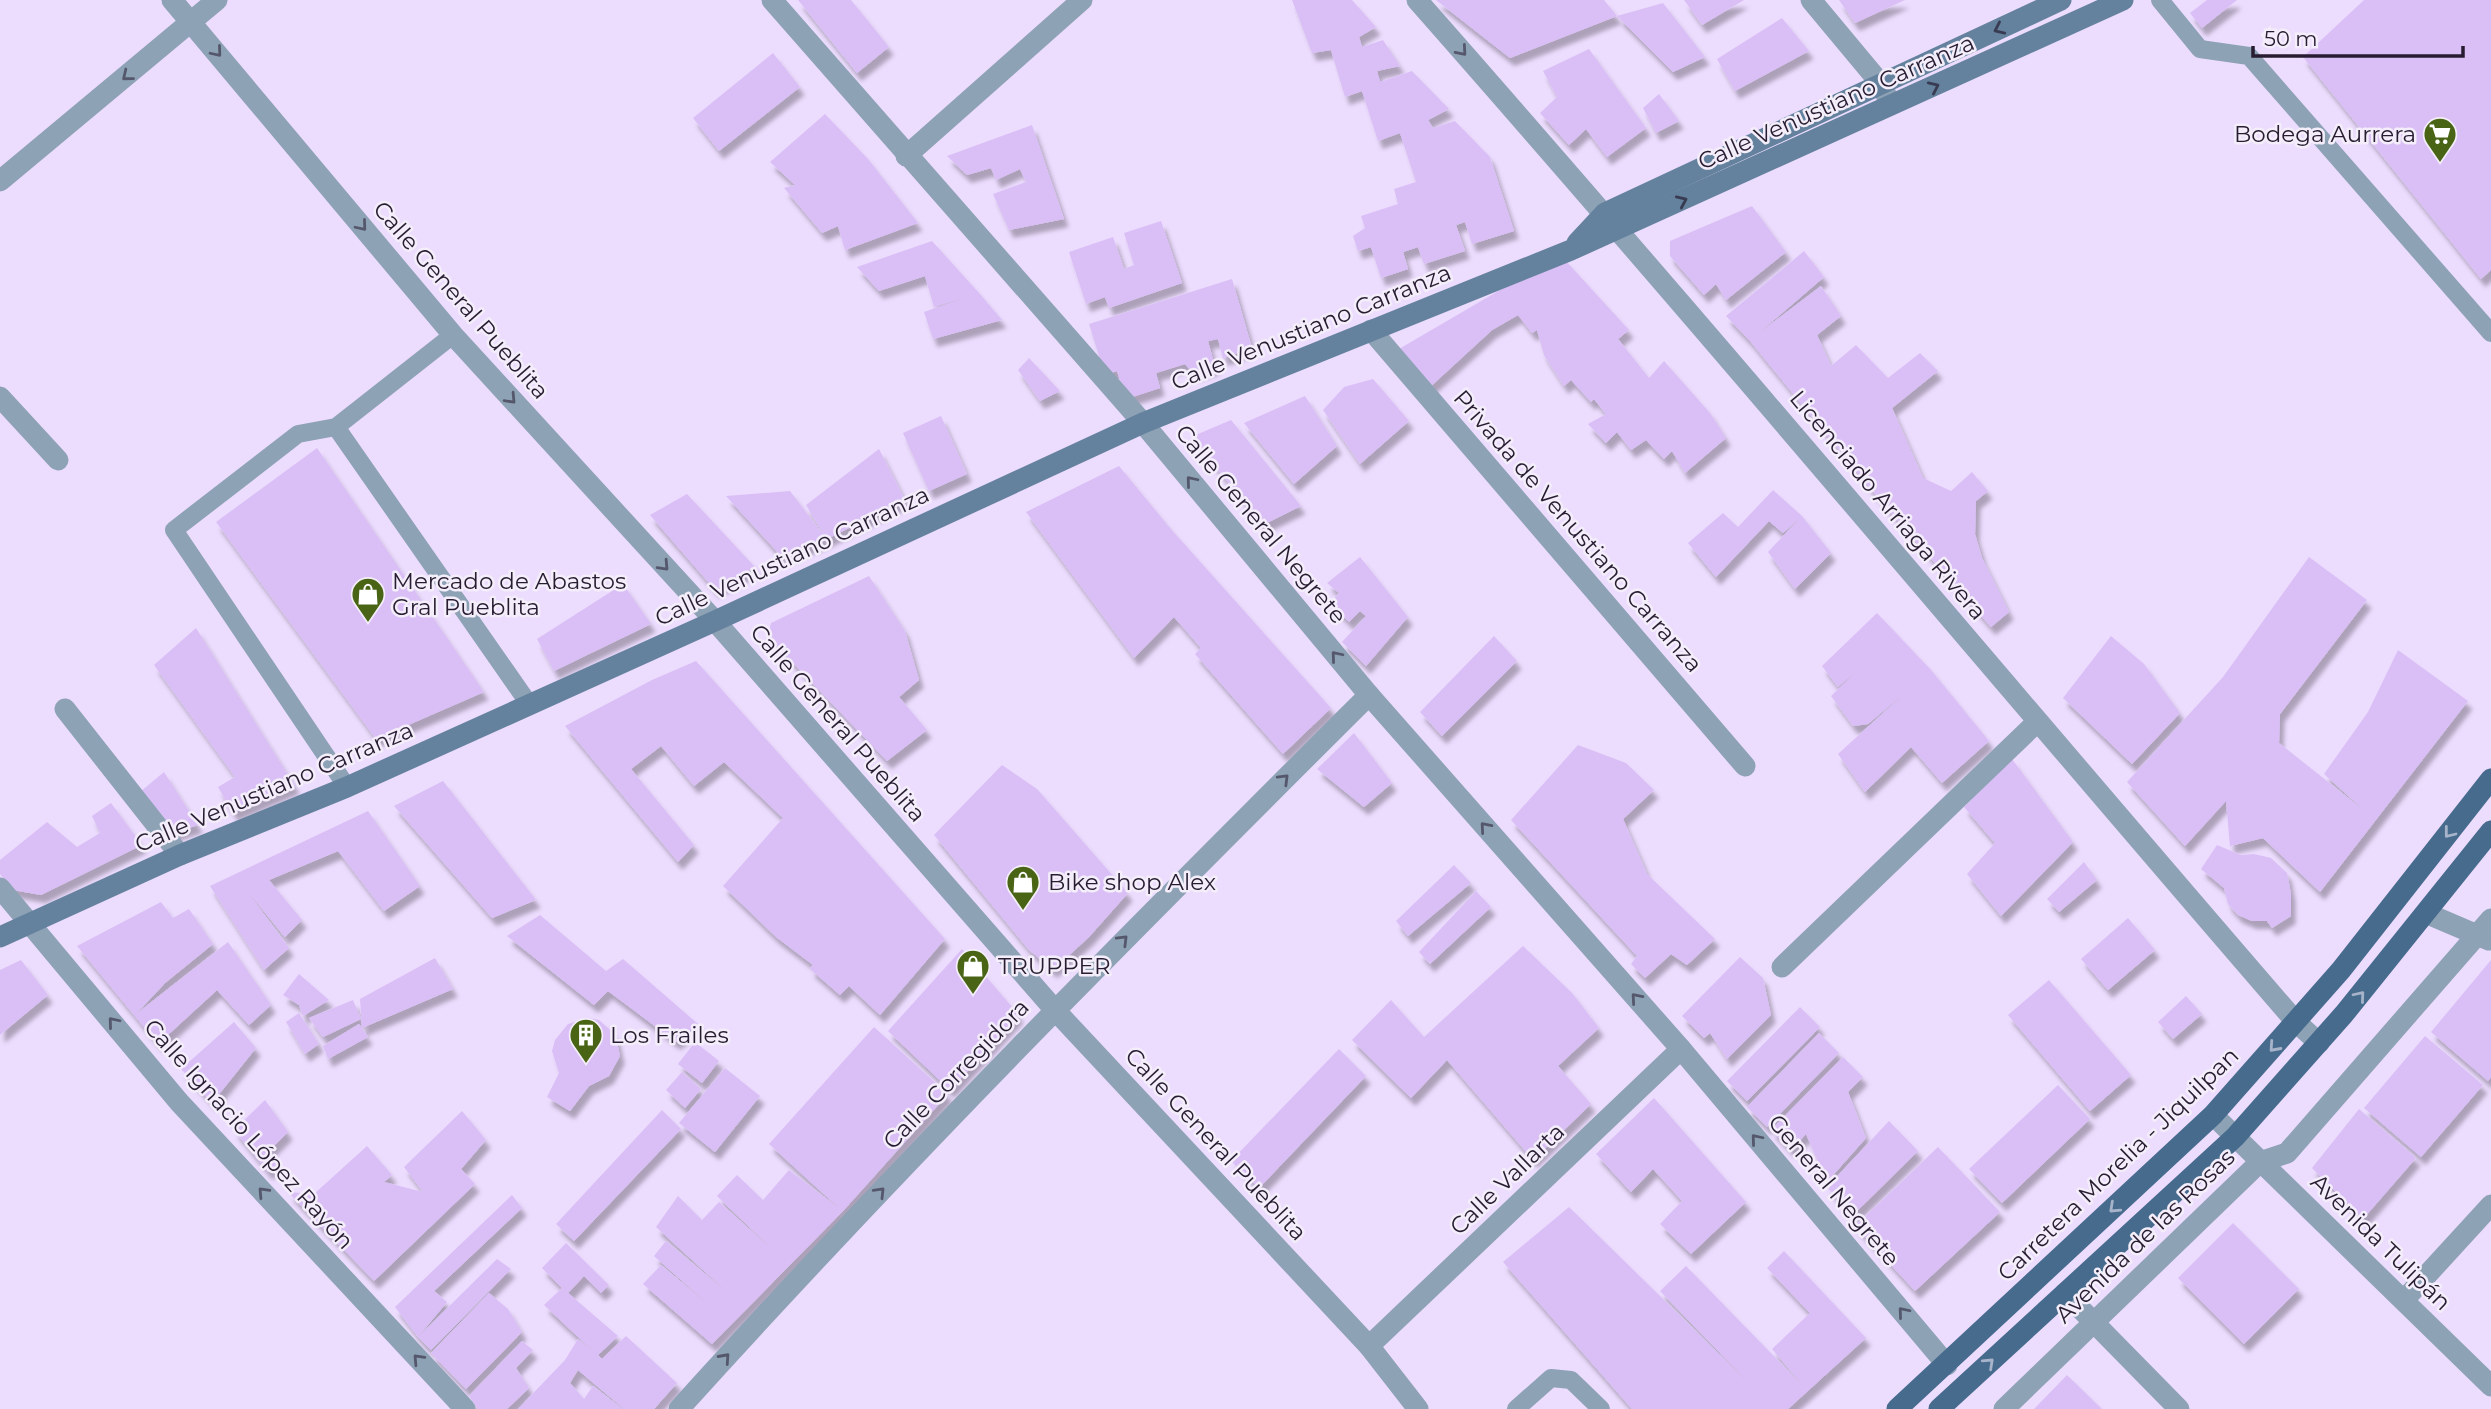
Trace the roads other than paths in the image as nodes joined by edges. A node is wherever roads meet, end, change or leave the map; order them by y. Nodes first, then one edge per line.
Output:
1 (172, 0) edge
2 (217, 0) edge
3 (772, 0) edge
4 (1082, 0) edge
5 (1417, 0) edge
6 (1811, 0) edge
7 (2061, 0) edge
8 (2123, 0) edge
9 (2160, 0) edge
10 (192, 22) junction
11 (1881, 85) junction
12 (1892, 107) junction
13 (906, 156) junction
14 (0, 181) edge
15 (1612, 221) junction
16 (1371, 330) junction
17 (2491, 332) edge
18 (453, 335) junction
19 (0, 397) edge
20 (1143, 423) junction
21 (336, 427) junction
22 (58, 460) dead end
23 (715, 621) junction
24 (1369, 695) junction
25 (529, 704) junction
26 (65, 709) dead end
27 (2037, 722) junction
28 (1745, 766) dead end
29 (2491, 779) edge
30 (347, 787) junction
31 (2491, 831) edge
32 (180, 855) junction
33 (0, 888) edge
34 (2428, 914) junction
35 (31, 923) junction
36 (2487, 932) edge
37 (0, 937) edge
38 (1782, 967) dead end
39 (1054, 1009) junction
40 (2296, 1022) junction
41 (2319, 1043) junction
42 (1681, 1049) junction
43 (2213, 1115) junction
44 (2235, 1137) junction
45 (2260, 1162) junction
46 (2491, 1206) edge
47 (2065, 1293) junction
48 (2403, 1300) junction
49 (2091, 1323) junction
50 (1369, 1346) junction
51 (1947, 1365) junction
52 (2491, 1386) edge
53 (465, 1409) edge
54 (679, 1409) edge
55 (1418, 1409) edge
56 (1516, 1409) edge
57 (1601, 1409) edge
58 (1897, 1409) edge
59 (1939, 1409) edge
60 (2004, 1409) edge
61 (2179, 1409) edge

1 - 10 street, Calle General Pueblita
2 - 10 street
3 - 13 street, Calle General Negrete
4 - 13 street
5 -> 15 street, Licenciado Arriaga Rivera
6 - 11 street
7 -> 11 street, Calle Venustiano Carranza
12 -> 8 street, Calle Venustiano Carranza
9 - 17 lane
10 -> 14 street
10 -> 18 street, Calle General Pueblita
11 - 12 street
11 - 15 street, Calle Venustiano Carranza
15 -> 12 street, Calle Venustiano Carranza
13 - 20 street, Calle General Negrete
15 - 16 street, Calle Venustiano Carranza
15 - 27 street, Licenciado Arriaga Rivera
16 - 20 street, Calle Venustiano Carranza
16 - 28 street, Privada de Venustiano Carranza
18 - 21 lane
18 -> 23 street, Calle General Pueblita
19 - 22 street
20 - 23 street, Calle Venustiano Carranza
24 -> 20 street, Calle General Negrete
21 - 25 lane
21 - 30 lane
23 - 25 street, Calle Venustiano Carranza
23 - 39 street, Calle General Pueblita
39 -> 24 street, Calle Corregidora
42 -> 24 street, Calle General Negrete
25 - 30 street, Calle Venustiano Carranza
26 - 32 street
27 - 38 street
27 - 40 street, Licenciado Arriaga Rivera
29 -> 40 main road, Carretera Morelia - Jiquilpan
30 - 32 street, Calle Venustiano Carranza
31 - 34 main road
32 - 35 street, Calle Venustiano Carranza
33 - 35 street, Calle Ignacio López Rayón
34 - 36 street
41 -> 34 main road
35 - 37 street, Calle Venustiano Carranza
53 -> 35 street, Calle Ignacio López Rayón
36 - 45 street, Avenida de las Rosas
39 - 50 street, Calle General Pueblita
54 -> 39 street, Calle Corregidora
40 - 41 street, Licenciado Arriaga Rivera
40 -> 43 main road, Carretera Morelia - Jiquilpan
41 - 44 main road
42 - 50 street, Calle Vallarta
51 -> 42 street, General Negrete
43 - 44 street, Avenida Tulipán
43 -> 51 main road, Carretera Morelia - Jiquilpan
44 - 45 street, Avenida Tulipán
44 - 47 main road
45 - 48 street, Avenida Tulipán
45 - 49 street, Avenida de las Rosas
46 - 48 street
47 - 49 street
59 -> 47 main road
48 - 52 street, Avenida Tulipán
49 - 60 street, Avenida de las Rosas
49 - 61 street
50 - 55 street, Calle General Pueblita
51 - 58 main road, Carretera Morelia - Jiquilpan
56 - 57 lane

